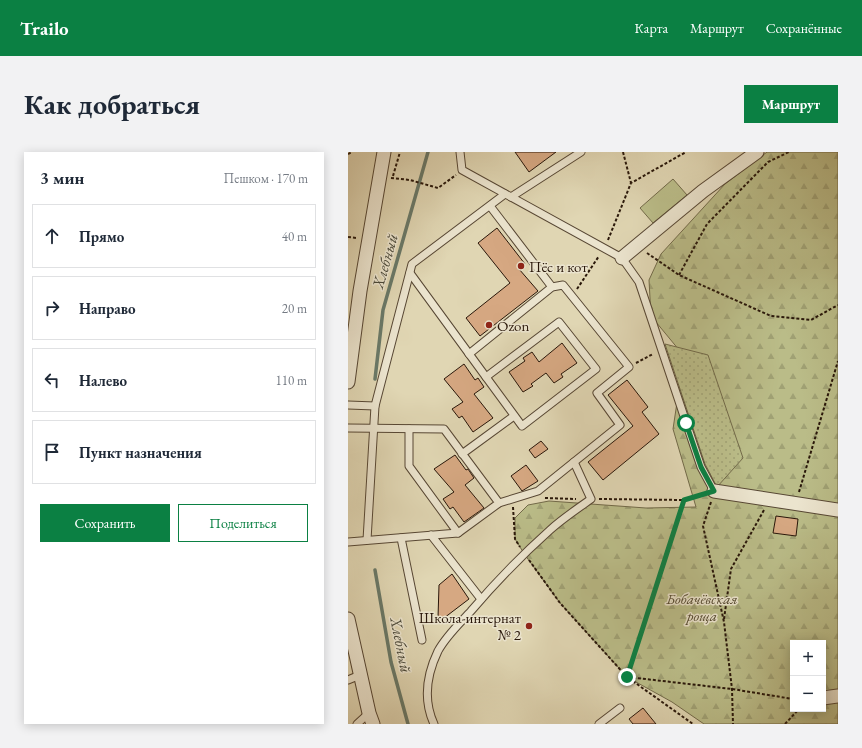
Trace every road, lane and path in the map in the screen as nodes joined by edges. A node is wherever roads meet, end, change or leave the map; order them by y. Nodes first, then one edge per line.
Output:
1 (352, 152) edge
2 (384, 152) edge
3 (400, 152) edge
4 (460, 152) edge
5 (623, 152) edge
6 (686, 152) edge
7 (756, 152) edge
8 (789, 152) edge
9 (578, 153) edge
10 (348, 154) edge
11 (462, 170) junction
12 (378, 177) junction
13 (392, 178) junction
14 (631, 183) junction
15 (508, 196) junction
16 (490, 206) junction
17 (637, 246) junction
18 (604, 249) junction
19 (622, 258) junction
20 (410, 273) junction
21 (679, 276) junction
22 (552, 287) junction
23 (572, 296) junction
24 (838, 305) edge
25 (350, 348) edge
26 (661, 350) junction
27 (469, 354) junction
28 (838, 361) edge
29 (629, 367) junction
30 (486, 377) junction
31 (348, 382) edge
32 (348, 405) edge
33 (376, 406) junction
34 (514, 416) junction
35 (348, 428) edge
36 (374, 428) junction
37 (409, 429) junction
38 (462, 454) junction
39 (574, 462) junction
40 (714, 491) junction
41 (513, 498) junction
42 (544, 498) dead end
43 (591, 499) junction
44 (684, 500) junction
45 (769, 500) junction
46 (499, 503) junction
47 (796, 503) junction
48 (838, 510) edge
49 (458, 533) junction
50 (431, 535) junction
51 (401, 538) junction
52 (367, 540) junction
53 (348, 542) edge
54 (525, 555) junction
55 (481, 599) junction
56 (348, 619) edge
57 (724, 622) junction
58 (422, 640) dead end
59 (354, 677) edge
60 (627, 677) junction
61 (732, 689) junction
62 (838, 696) edge
63 (826, 698) edge
64 (790, 699) edge
65 (620, 708) dead end
66 (796, 712) edge
67 (371, 719) edge
68 (357, 724) edge
69 (434, 724) edge
70 (599, 724) edge
71 (694, 724) edge
72 (734, 724) edge
73 (785, 724) edge

1 - 10 path
2 - 12 street
3 - 13 path
4 - 11 lane
5 - 14 path
6 - 14 path
7 - 17 street
8 - 21 path
9 - 15 lane
11 - 13 path
11 - 15 lane
12 - 13 path
12 - 25 street
14 - 18 path
15 - 16 lane
15 - 18 lane
16 - 20 lane
16 - 22 lane
17 - 19 street
17 - 21 path
18 - 19 lane
18 - 23 path
19 - 26 lane
20 - 27 lane
20 - 33 lane
21 - 24 path
22 - 23 lane
22 - 27 lane
23 - 29 lane
25 - 31 street
26 - 29 path
26 - 40 lane
27 - 30 lane
28 - 47 path
29 - 39 lane
30 - 34 lane
30 - 34 lane
32 - 33 lane
33 - 36 lane
34 - 38 lane
35 - 36 lane
36 - 37 lane
36 - 52 lane
37 - 38 lane
37 - 49 lane
38 - 46 lane
39 - 41 lane
39 - 43 lane
40 - 44 path
40 - 45 street
40 - 57 path
41 - 46 lane
41 - 54 path
42 - 43 path
43 - 44 path
43 - 54 lane
44 - 60 path
45 - 47 street
45 - 57 path
46 - 49 lane
47 - 48 street
49 - 50 lane
50 - 51 lane
50 - 55 lane
51 - 52 lane
51 - 58 lane
52 - 53 lane
54 - 55 lane
54 - 60 path
55 - 69 lane
56 - 59 street
57 - 61 path
59 - 67 street
60 - 61 path
60 - 71 path
61 - 64 path
61 - 72 path
62 - 63 street
65 - 70 lane
66 - 73 path
67 - 68 lane

